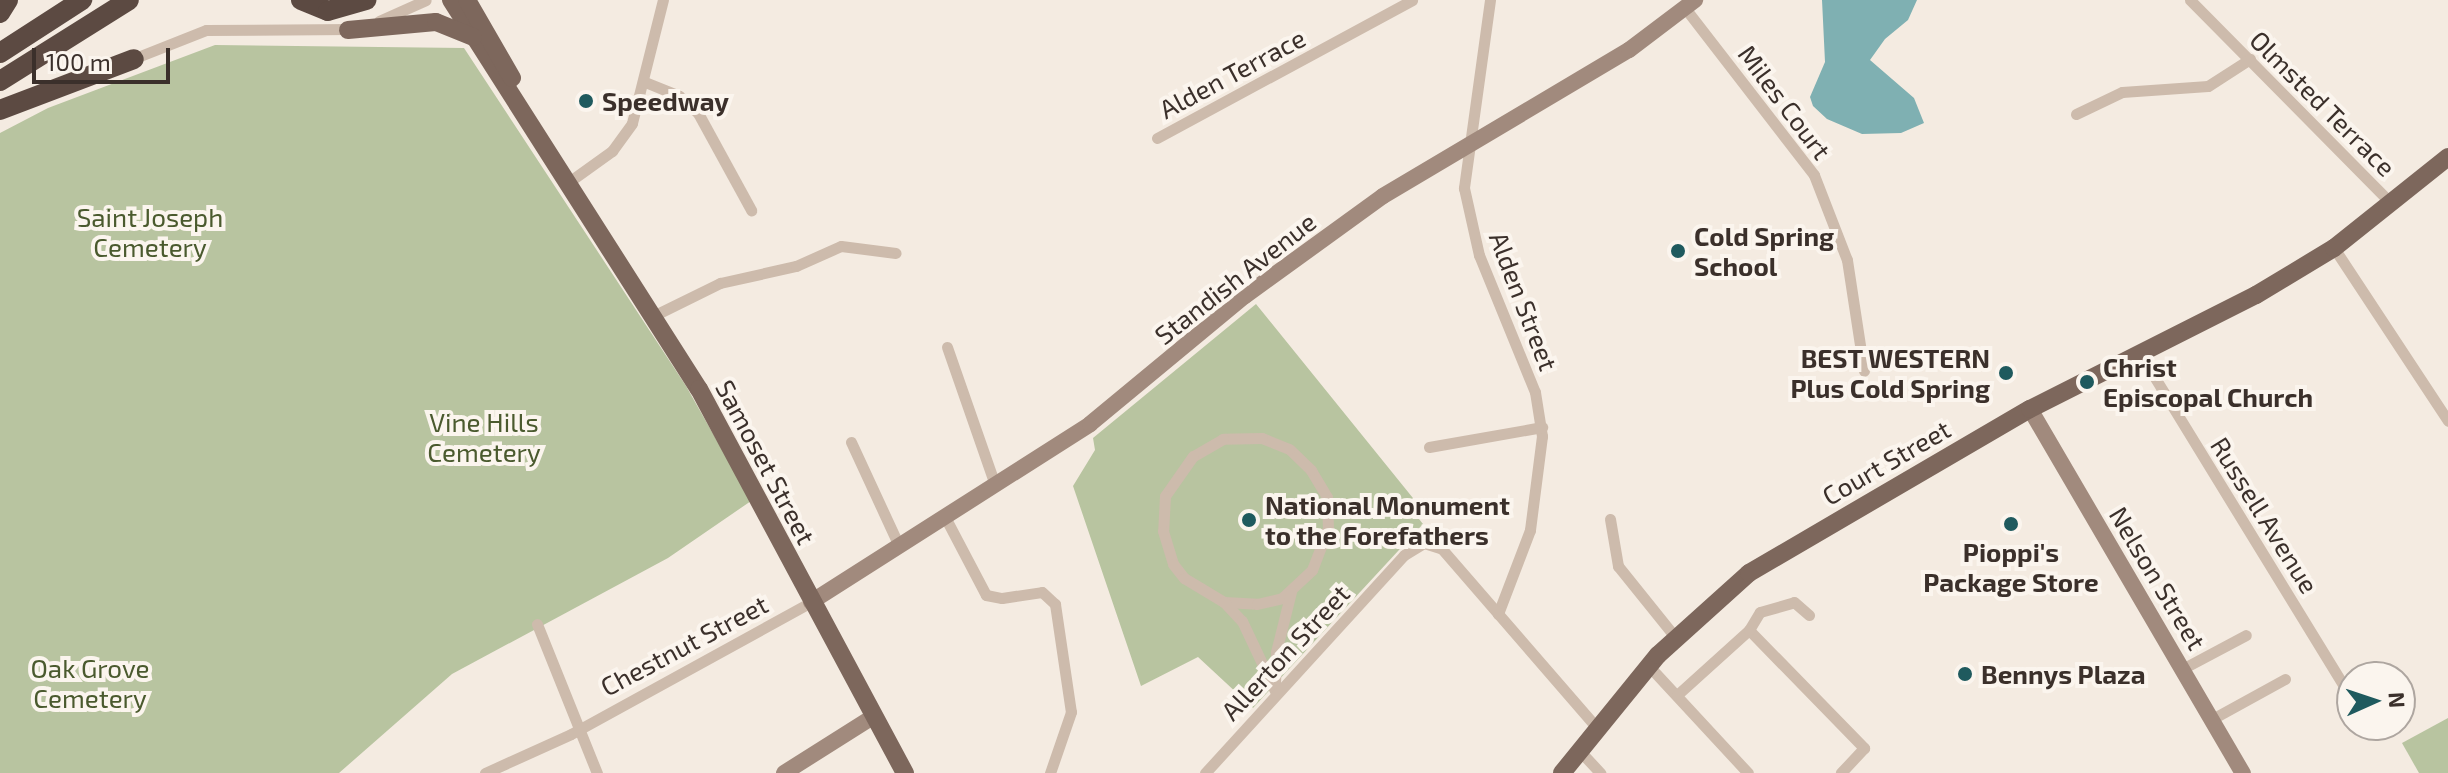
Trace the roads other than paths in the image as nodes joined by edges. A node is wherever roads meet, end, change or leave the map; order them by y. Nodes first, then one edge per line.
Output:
1 (8, 0) edge
2 (82, 0) edge
3 (129, 0) edge
4 (301, 0) edge
5 (366, 0) edge
6 (426, 0) edge
7 (451, 0) edge
8 (467, 0) edge
9 (663, 0) edge
10 (1412, 0) edge
11 (1490, 0) edge
12 (2190, 0) edge
13 (1690, 4) edge
14 (0, 13) edge
15 (348, 30) junction
16 (475, 39) junction
17 (0, 53) edge
18 (134, 59) junction
19 (2250, 59) junction
20 (0, 81) edge
21 (645, 82) junction
22 (0, 110) edge
23 (2076, 114) dead end
24 (0, 121) edge
25 (1157, 138) dead end
26 (1469, 145) junction
27 (2448, 157) edge
28 (566, 184) junction
29 (2391, 203) junction
30 (751, 210) dead end
31 (2334, 248) junction
32 (896, 253) dead end
33 (653, 316) junction
34 (947, 347) dead end
35 (2141, 355) junction
36 (1864, 371) dead end
37 (2030, 409) junction
38 (2448, 421) edge
39 (1542, 427) junction
40 (851, 442) dead end
41 (1429, 447) dead end
42 (995, 485) junction
43 (945, 517) junction
44 (1610, 519) dead end
45 (899, 546) junction
46 (1291, 591) junction
47 (811, 602) junction
48 (1224, 602) junction
49 (1498, 614) junction
50 (1809, 615) dead end
51 (537, 624) dead end
52 (1749, 630) junction
53 (2246, 635) dead end
54 (1675, 637) junction
55 (1648, 665) junction
56 (2184, 668) junction
57 (2336, 673) edge
58 (2285, 679) dead end
59 (1276, 693) junction
60 (1677, 695) junction
61 (871, 718) junction
62 (2214, 718) junction
63 (578, 726) junction
64 (1596, 727) junction
65 (1578, 749) junction
66 (485, 773) edge
67 (597, 773) edge
68 (784, 773) edge
69 (905, 773) edge
70 (1050, 773) edge
71 (1205, 773) edge
72 (1562, 773) edge
73 (1600, 773) edge
74 (1748, 773) edge
75 (1841, 773) edge
76 (2243, 773) edge

1 - 14 highway
2 - 17 highway
3 - 20 highway
4 - 5 highway
6 - 15 street
7 - 16 main road, Samoset Street
8 - 28 main road, Samoset Street
9 - 21 street
10 - 25 street, Alden Terrace
11 - 26 street, Alden Street
12 - 19 street, Olmsted Terrace
13 - 26 street, Standish Avenue
13 - 36 street, Miles Court
15 - 16 main road
15 - 18 street
16 - 28 main road, Samoset Street
18 - 22 highway
18 - 24 street
19 - 23 street
19 - 29 street, Olmsted Terrace
21 - 28 street
21 - 30 street
26 - 39 street, Alden Street
26 - 42 street, Standish Avenue
27 - 29 main road, Court Street
28 - 33 main road, Samoset Street
29 - 31 main road, Court Street
31 - 35 main road, Court Street
31 - 38 street
32 - 33 street
33 - 47 main road, Samoset Street
34 - 42 street
35 - 37 main road, Court Street
35 - 57 street, Russell Avenue
37 - 54 main road, Court Street
37 - 56 street, Nelson Street
39 - 41 street
39 - 49 street, Alden Street
40 - 45 street
42 - 43 street, Standish Avenue
43 - 45 street, Standish Avenue
43 - 70 street
44 - 54 street
45 - 47 street, Standish Avenue
46 - 48 street
46 - 48 street
46 - 59 street
47 - 61 main road, Samoset Street
47 - 63 street, Chestnut Street
48 - 59 street
49 - 59 street, Allerton Street
49 - 64 street, Allerton Street
50 - 52 street
51 - 63 street
52 - 60 street
52 - 75 street
53 - 56 street
54 - 55 main road, Court Street
55 - 60 street
55 - 64 main road, Court Street
56 - 62 street, Nelson Street
58 - 62 street
59 - 71 street, Allerton Street
60 - 74 street
61 - 68 street
61 - 69 main road, Samoset Street
62 - 76 street, Nelson Street
63 - 66 street, Chestnut Street
63 - 67 street
64 - 65 main road, Court Street
65 - 72 main road, Court Street
65 - 73 street

